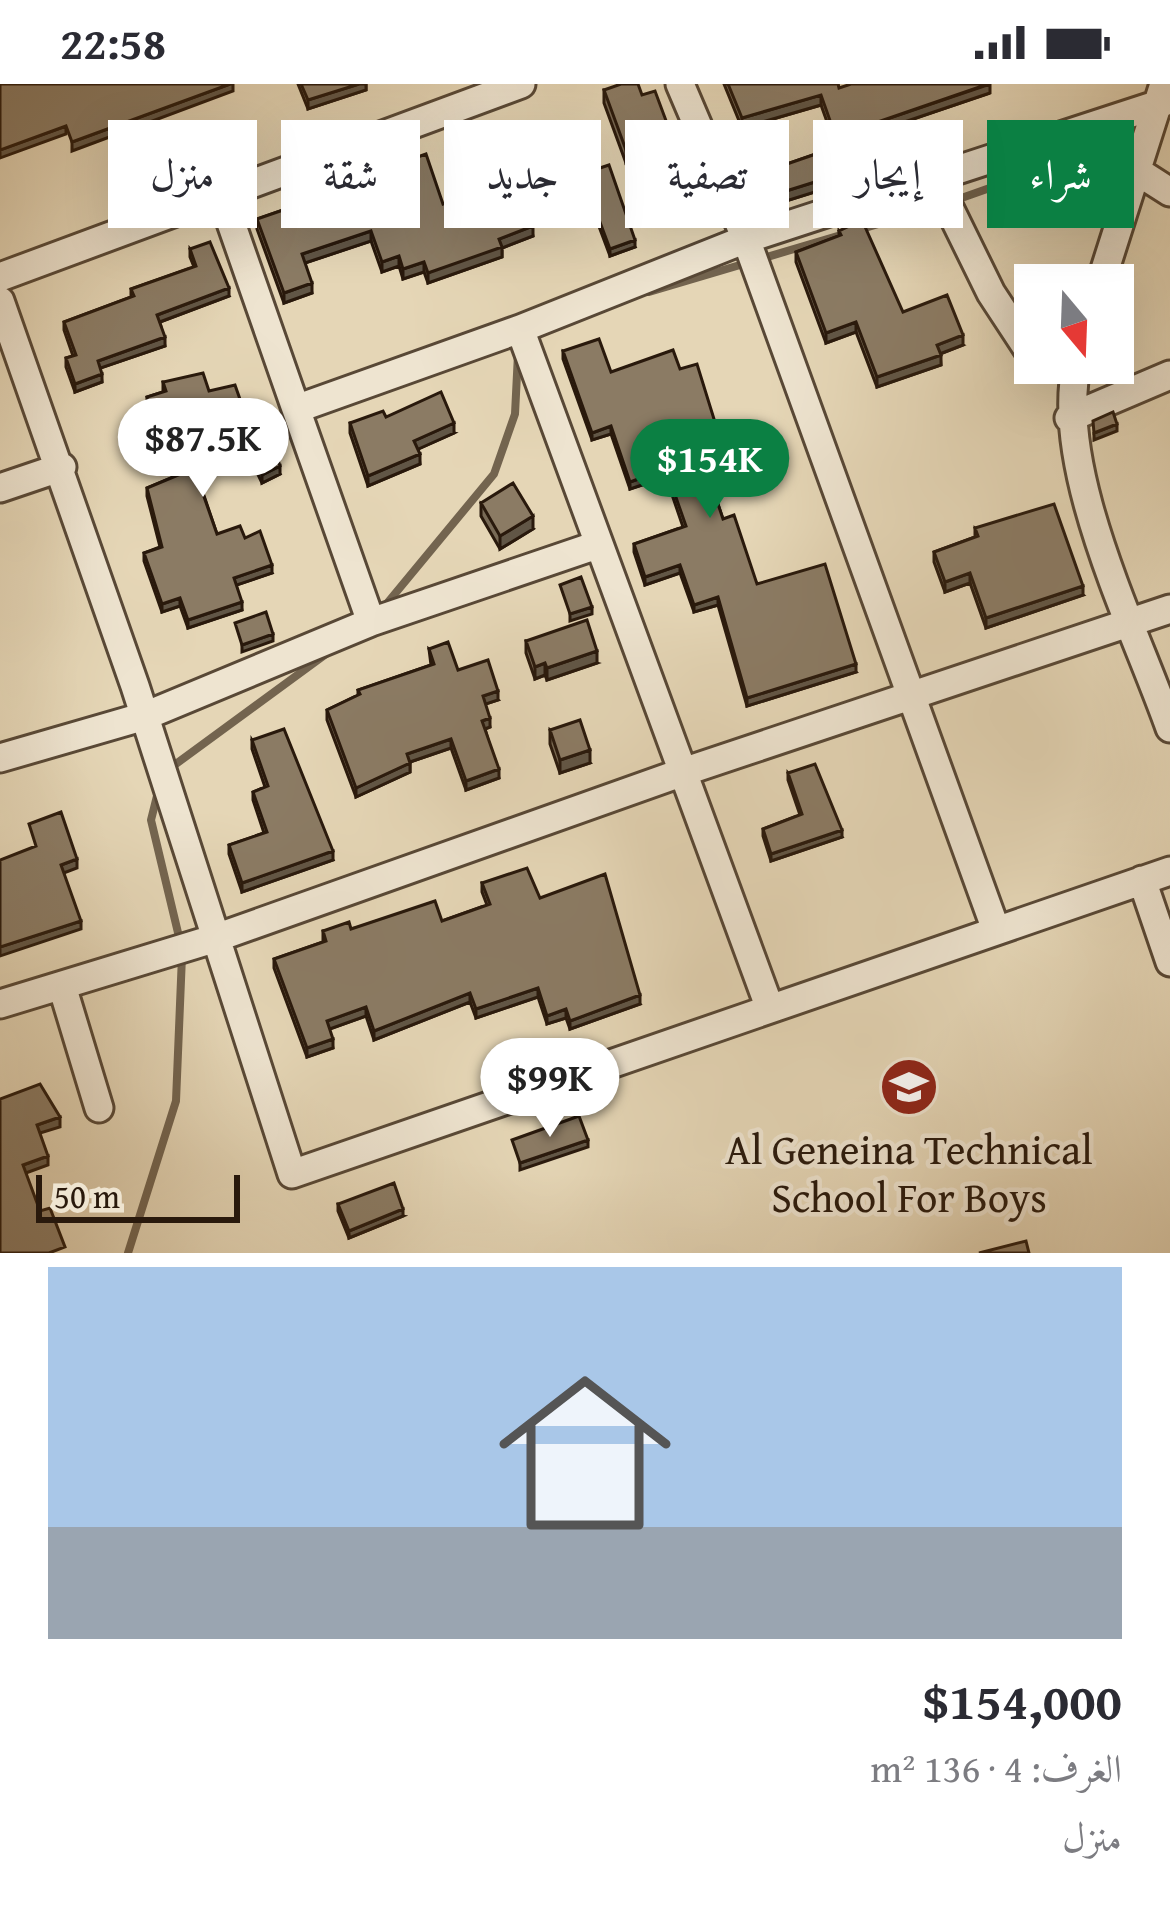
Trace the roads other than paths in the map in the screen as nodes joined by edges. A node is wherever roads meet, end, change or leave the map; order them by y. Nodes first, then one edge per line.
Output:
1 (435, 84) edge
2 (521, 84) edge
3 (680, 84) edge
4 (1163, 93) edge
5 (447, 112) junction
6 (963, 168) edge
7 (1137, 171) junction
8 (257, 184) edge
9 (1170, 192) edge
10 (813, 218) edge
11 (136, 228) edge
12 (233, 228) edge
13 (959, 228) edge
14 (746, 239) junction
15 (1107, 264) edge
16 (0, 277) edge
17 (0, 301) edge
18 (1014, 328) edge
19 (520, 329) junction
20 (1170, 375) edge
21 (1053, 384) edge
22 (1074, 384) edge
23 (1070, 405) junction
24 (296, 409) junction
25 (62, 466) junction
26 (0, 488) edge
27 (597, 544) junction
28 (1170, 609) edge
29 (371, 622) junction
30 (1132, 622) junction
31 (909, 695) junction
32 (145, 716) junction
33 (1170, 728) edge
34 (0, 758) edge
35 (686, 771) junction
36 (1170, 871) edge
37 (1142, 880) junction
38 (996, 930) junction
39 (213, 939) junction
40 (1170, 962) edge
41 (62, 986) junction
42 (0, 1004) edge
43 (769, 1006) junction
44 (99, 1108) dead end

1 - 5 street
2 - 5 street
3 - 14 street
4 - 6 street
4 - 7 street
5 - 8 street
7 - 9 street
7 - 15 street
10 - 14 street
11 - 16 street
12 - 24 street
13 - 18 street
14 - 19 street
14 - 31 street
17 - 25 street
19 - 24 street
19 - 27 street
20 - 23 street
21 - 23 street
22 - 23 street
23 - 30 street
24 - 29 street
25 - 26 street
25 - 32 street
27 - 29 street
27 - 35 street
28 - 30 street
29 - 32 street
30 - 31 street
30 - 33 street
31 - 35 street
31 - 38 street
32 - 34 street
32 - 39 street
35 - 39 street
35 - 43 street
36 - 37 street
37 - 38 street
37 - 40 street
38 - 43 street
39 - 41 street
39 - 43 street
41 - 42 street
41 - 44 street

